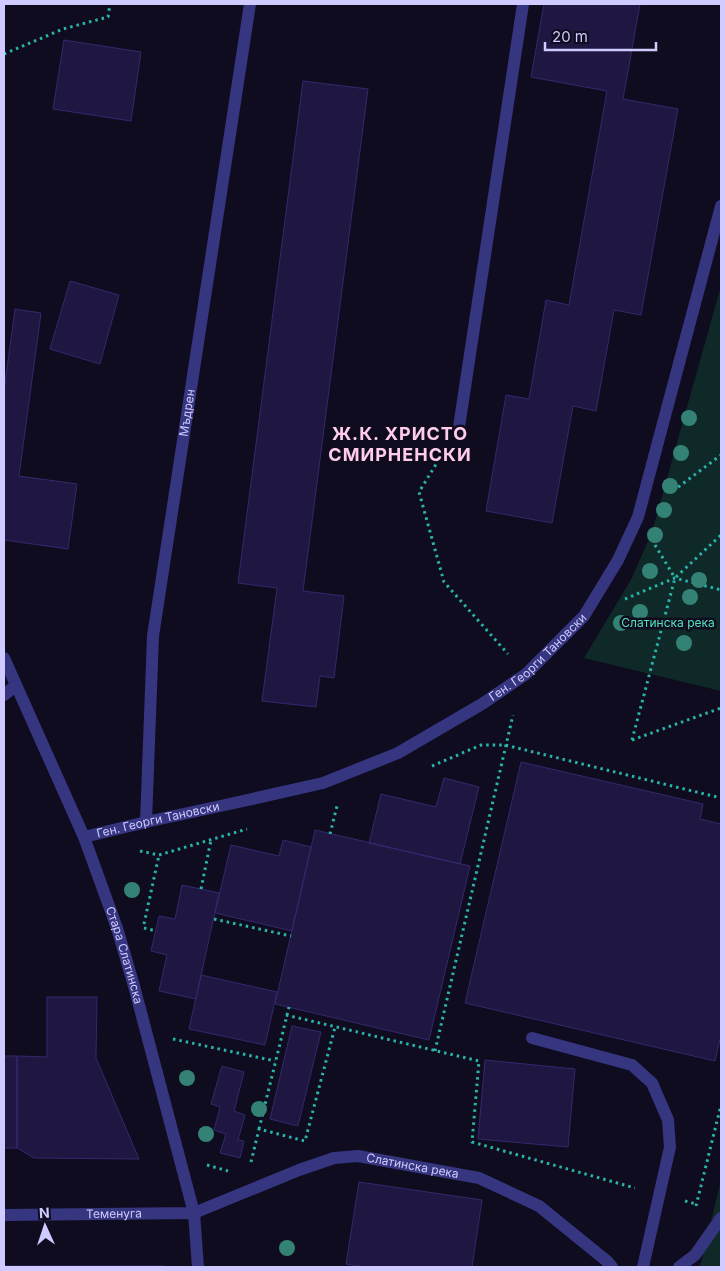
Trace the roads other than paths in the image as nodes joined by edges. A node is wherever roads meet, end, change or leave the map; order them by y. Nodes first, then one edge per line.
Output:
1 (250, 4) edge
2 (523, 4) edge
3 (721, 206) edge
4 (459, 427) road end
5 (4, 658) edge
6 (16, 686) junction
7 (4, 695) edge
8 (146, 822) junction
9 (84, 837) junction
10 (532, 1038) dead end
11 (194, 1213) junction
12 (4, 1215) edge
13 (721, 1218) edge
14 (198, 1267) edge
15 (612, 1267) edge
16 (643, 1267) edge
17 (680, 1267) edge

1 - 8 street, Мъдрен
2 - 4 street
3 - 8 street, Ген. Георги Тановски
5 - 6 street, Стара Слатинска
6 - 7 street
6 - 9 street, Стара Слатинска
8 - 9 street, Ген. Георги Тановски
9 - 11 street, Стара Слатинска
10 - 16 street
11 - 12 street, Теменуга
11 - 14 street, Стара Слатинска
11 - 15 street, Слатинска река
13 - 17 street

